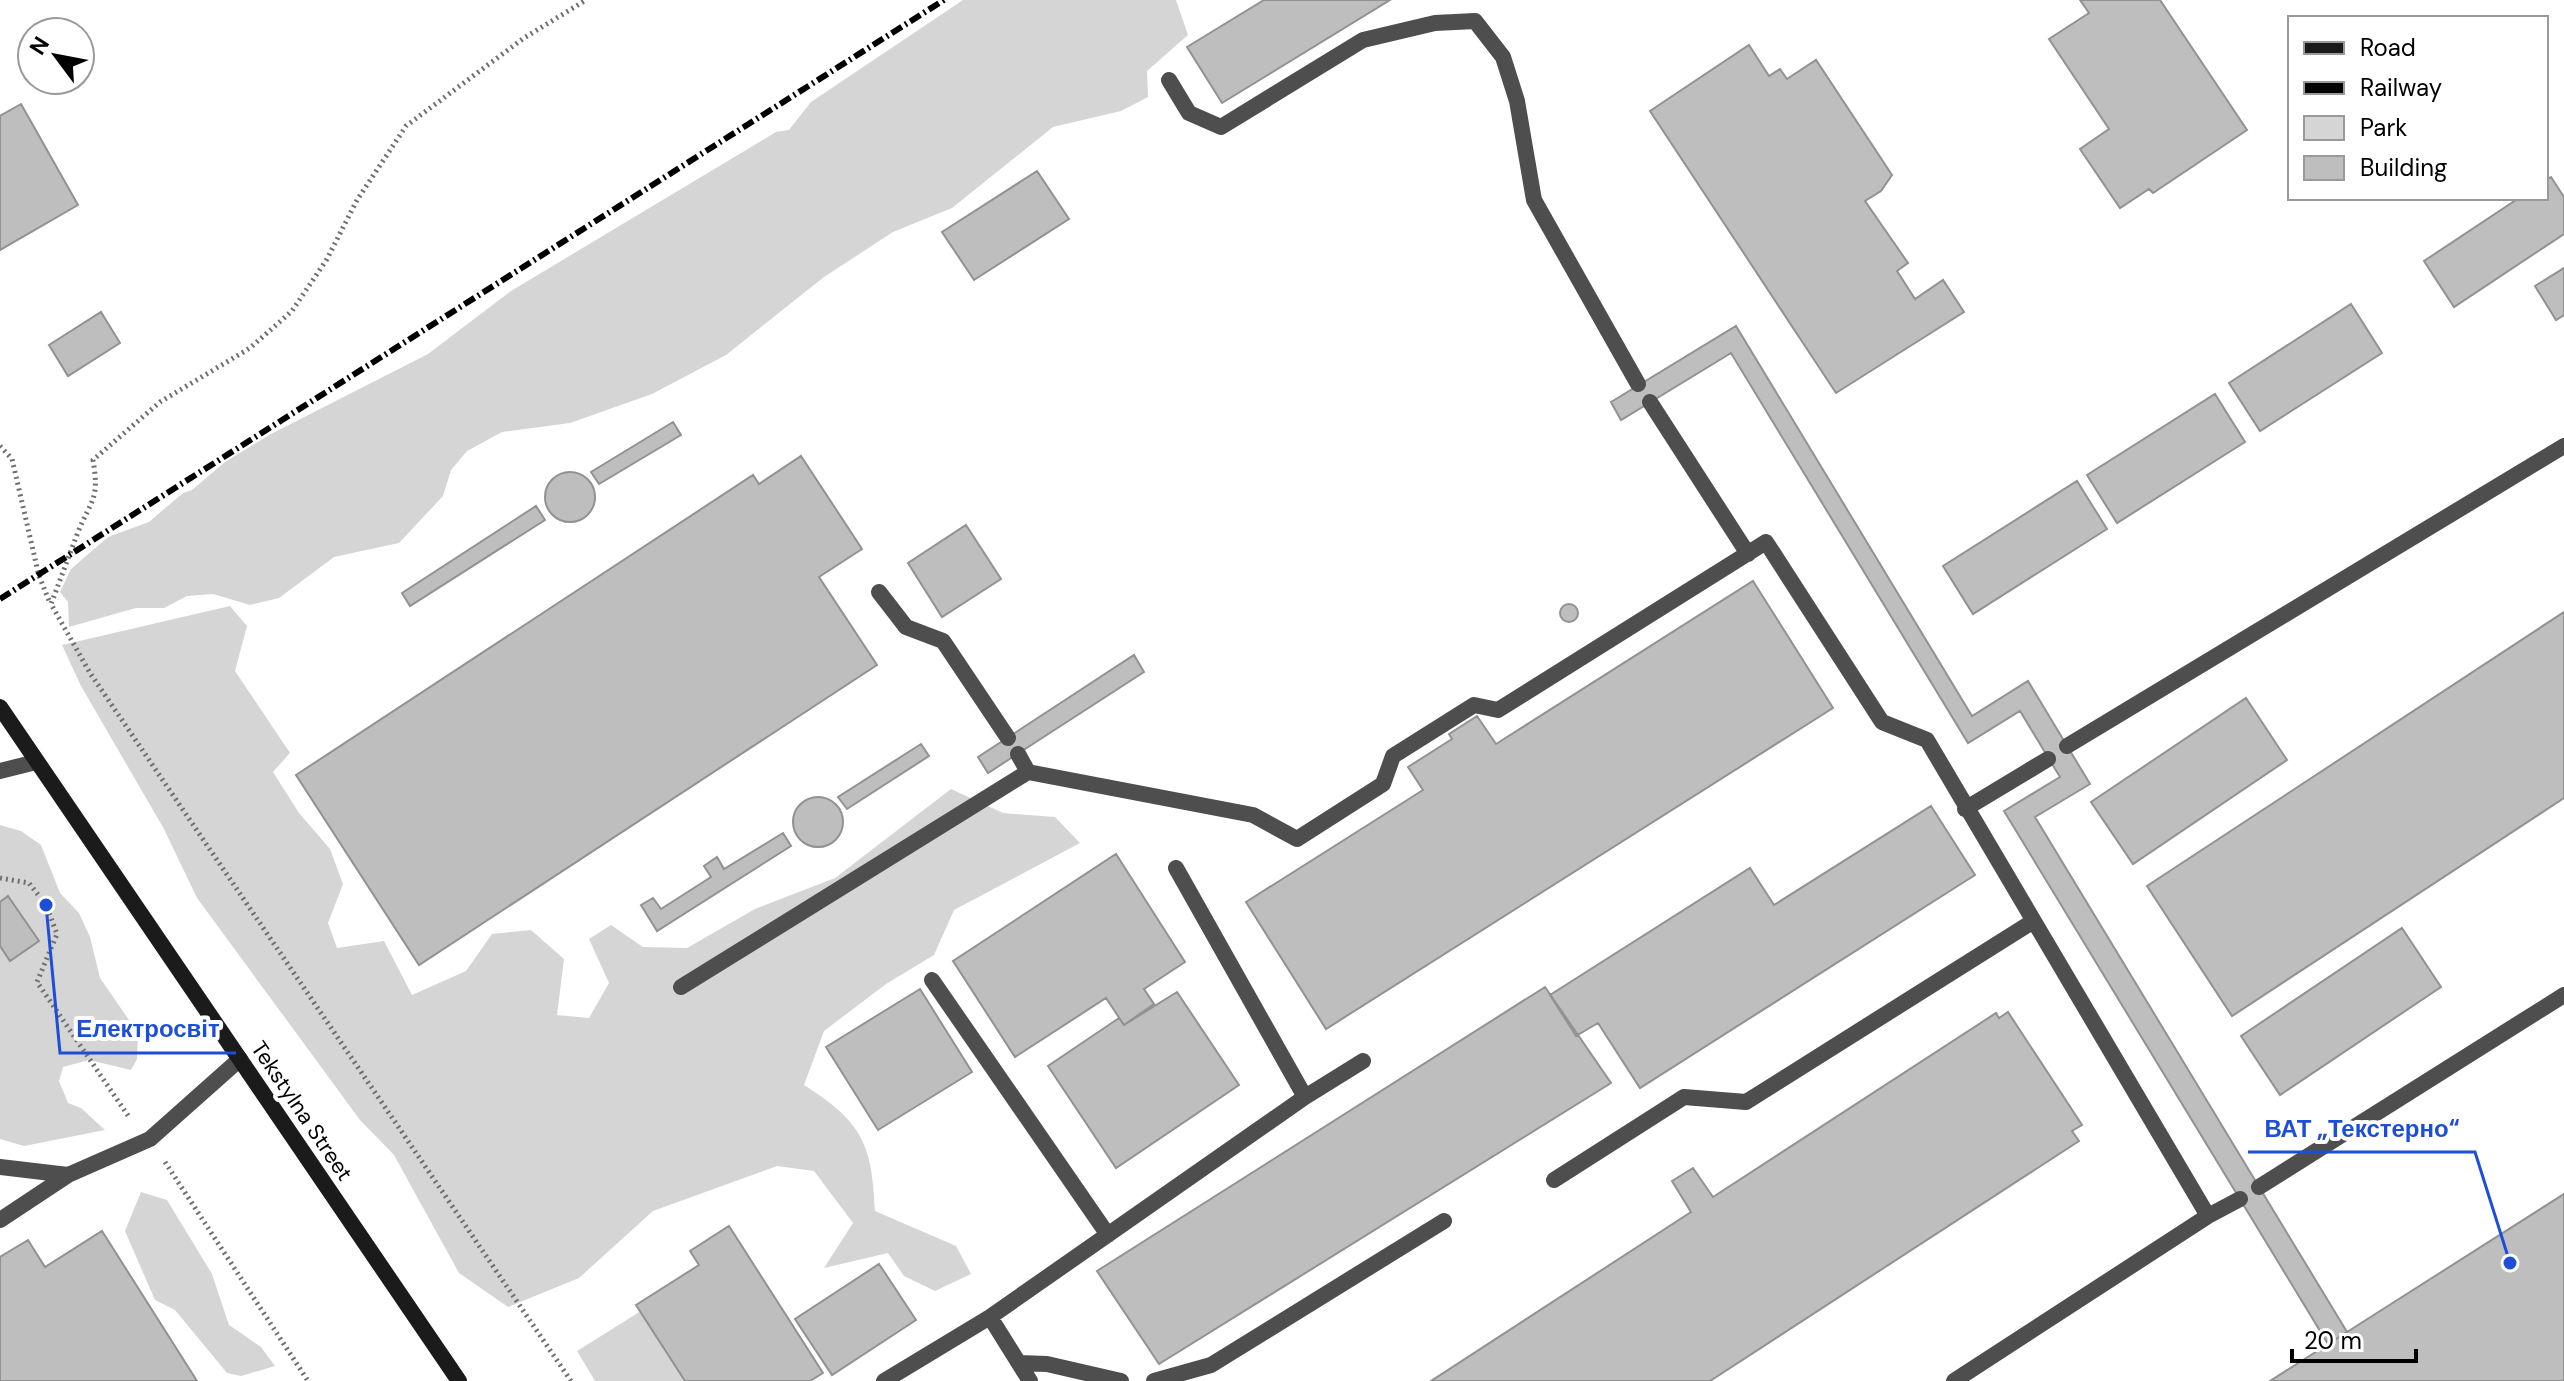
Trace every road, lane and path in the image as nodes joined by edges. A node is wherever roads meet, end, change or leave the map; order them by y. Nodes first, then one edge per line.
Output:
1 (586, 0) edge
2 (1169, 80) dead end
3 (1638, 384) dead end
4 (1650, 402) dead end
5 (0, 446) edge
6 (2564, 446) edge
7 (1748, 554) junction
8 (879, 592) dead end
9 (51, 604) junction
10 (0, 707) edge
11 (1008, 738) dead end
12 (2067, 746) dead end
13 (1018, 754) dead end
14 (2048, 759) dead end
15 (36, 762) junction
16 (0, 771) edge
17 (1028, 772) junction
18 (1965, 809) junction
19 (1176, 868) dead end
20 (2032, 922) junction
21 (932, 980) dead end
22 (681, 987) dead end
23 (2564, 995) edge
24 (240, 1059) junction
25 (1363, 1061) dead end
26 (1305, 1097) junction
27 (0, 1167) edge
28 (68, 1175) junction
29 (1554, 1180) dead end
30 (2259, 1187) dead end
31 (2240, 1199) dead end
32 (2208, 1216) junction
33 (0, 1220) edge
34 (1444, 1221) dead end
35 (1108, 1235) junction
36 (990, 1317) junction
37 (1019, 1363) junction
38 (459, 1381) edge
39 (571, 1381) edge
40 (884, 1381) edge
41 (1030, 1381) edge
42 (1121, 1381) edge
43 (1154, 1381) edge
44 (1954, 1381) edge

1 - 9 path
2 - 3 lane
4 - 7 lane
5 - 9 path
6 - 12 lane
7 - 17 lane
7 - 18 lane
8 - 11 lane
9 - 39 path
10 - 15 street, Tekstylna Street
13 - 17 lane
14 - 18 lane
15 - 16 lane
15 - 24 street, Tekstylna Street
17 - 22 lane
18 - 20 lane
19 - 26 lane
20 - 29 lane
20 - 32 lane
21 - 35 lane
23 - 30 lane
24 - 28 lane
24 - 38 street, Tekstylna Street
25 - 26 lane
26 - 35 lane
27 - 28 lane
28 - 33 lane
31 - 32 lane
32 - 44 lane
34 - 43 lane
35 - 36 lane
36 - 37 lane
36 - 40 lane
37 - 41 lane
37 - 42 lane

